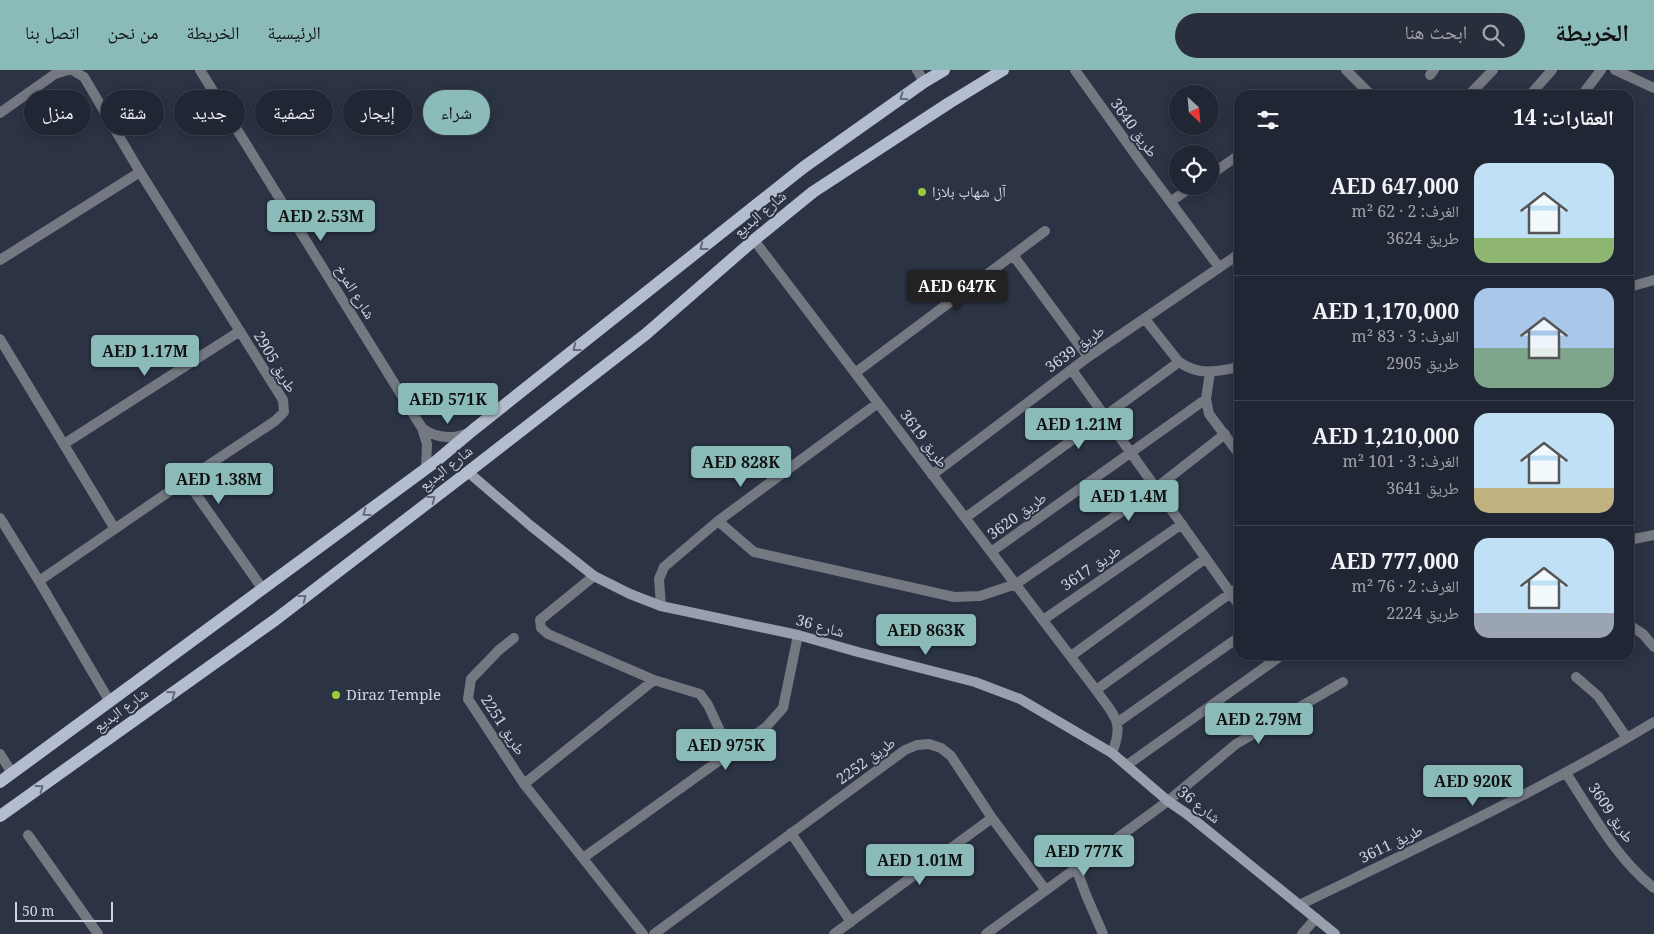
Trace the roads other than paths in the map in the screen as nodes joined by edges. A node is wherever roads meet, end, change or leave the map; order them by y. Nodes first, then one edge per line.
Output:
1 (70, 70) edge
2 (200, 70) edge
3 (917, 70) edge
4 (944, 70) edge
5 (1003, 70) edge
6 (1075, 70) edge
7 (1346, 70) edge
8 (1493, 70) edge
9 (1552, 70) edge
10 (1601, 70) edge
11 (1615, 70) edge
12 (924, 82) junction
13 (1654, 88) edge
14 (1366, 90) edge
15 (1474, 90) edge
16 (1534, 90) edge
17 (1586, 90) edge
18 (0, 113) edge
19 (1234, 158) edge
20 (1219, 169) edge
21 (140, 172) junction
22 (1180, 195) edge
23 (1170, 202) junction
24 (1045, 231) dead end
25 (754, 240) junction
26 (1013, 255) junction
27 (1234, 257) edge
28 (0, 260) edge
29 (1219, 267) junction
30 (1654, 280) edge
31 (1634, 286) edge
32 (1145, 319) junction
33 (240, 331) junction
34 (0, 340) edge
35 (1088, 357) junction
36 (1179, 362) junction
37 (1234, 368) edge
38 (1072, 370) junction
39 (1210, 372) junction
40 (854, 373) junction
41 (1206, 398) junction
42 (878, 403) junction
43 (1104, 416) junction
44 (422, 428) junction
45 (473, 430) junction
46 (1225, 434) junction
47 (64, 444) junction
48 (1234, 447) edge
49 (1131, 452) junction
50 (426, 469) junction
51 (468, 472) junction
52 (932, 474) junction
53 (186, 480) junction
54 (1156, 488) junction
55 (0, 518) edge
56 (965, 518) junction
57 (718, 521) junction
58 (1182, 524) junction
59 (115, 529) junction
60 (1654, 535) edge
61 (1634, 539) edge
62 (991, 552) junction
63 (1206, 558) junction
64 (594, 576) junction
65 (39, 581) junction
66 (1016, 584) junction
67 (262, 588) junction
68 (1234, 590) edge
69 (660, 606) junction
70 (1043, 620) junction
71 (1634, 628) edge
72 (798, 635) junction
73 (514, 638) dead end
74 (1234, 641) edge
75 (1654, 647) edge
76 (1071, 656) junction
77 (1272, 660) edge
78 (1576, 677) dead end
79 (654, 680) junction
80 (1343, 682) dead end
81 (1096, 690) junction
82 (110, 702) junction
83 (1118, 722) junction
84 (1654, 722) edge
85 (1627, 738) junction
86 (730, 752) junction
87 (1112, 753) junction
88 (0, 754) edge
89 (1128, 765) junction
90 (1566, 773) junction
91 (12, 774) junction
92 (0, 782) edge
93 (524, 784) junction
94 (1168, 801) junction
95 (0, 816) edge
96 (992, 818) junction
97 (790, 833) junction
98 (28, 835) dead end
99 (583, 858) junction
100 (1076, 868) junction
101 (1654, 888) edge
102 (1045, 890) junction
103 (1299, 905) junction
104 (1316, 918) junction
105 (851, 922) junction
106 (1000, 930) edge
107 (98, 934) edge
108 (643, 934) edge
109 (654, 934) edge
110 (834, 934) edge
111 (986, 934) edge
112 (1103, 934) edge
113 (1302, 934) edge
114 (1335, 934) edge

1 - 18 street, طريق 2905
1 - 21 street, طريق 2905
2 - 44 street, شارع المرخ
3 - 12 street
4 - 12 main road, شارع البديع
5 - 25 main road, شارع البديع
6 - 23 street, طريق 3640
7 - 14 street
8 - 15 street
9 - 16 street
10 - 17 street
11 - 13 street
12 -> 45 main road, شارع البديع
19 - 20 street
21 - 28 street
21 - 33 street, طريق 2905
22 - 23 street
23 - 29 street, طريق 3640
24 - 26 street
25 - 40 street, طريق 3619
25 - 51 main road, شارع البديع
26 - 35 street
26 - 40 street
27 - 29 street, طريق 3639
29 - 32 street, طريق 3639
30 - 31 street
32 - 35 street, طريق 3639
32 - 36 street
33 - 47 street, طريق 2905
33 - 53 street, طريق 2905
34 - 47 street
35 - 38 street, طريق 3639
36 - 39 street
36 - 43 street
37 - 39 street
38 - 43 street
38 - 52 street, طريق 3639
39 - 41 street
40 - 42 street, طريق 3619
41 - 46 street
41 - 49 street, طريق 3620
42 - 52 street, طريق 3619
42 - 57 street
43 - 49 street
43 - 56 street
44 - 45 street
44 - 50 street, شارع المرخ
45 - 50 main road, شارع البديع
46 - 48 street
46 - 54 street
47 - 59 street
49 - 54 street
49 - 62 street, طريق 3620
50 -> 67 main road, شارع البديع
51 - 64 street, شارع 36
95 -> 51 main road, شارع البديع
52 - 56 street, طريق 3619
53 - 59 street, طريق 2905
53 - 67 street
54 - 58 street
54 - 66 street
55 - 65 street
56 - 62 street, طريق 3619
57 - 66 street
57 - 69 street
58 - 63 street
58 - 70 street, طريق 3617
59 - 65 street, طريق 2905
60 - 61 street
62 - 66 street, طريق 3619
63 - 68 street
63 - 76 street
64 - 69 street, شارع 36
64 - 79 street
65 - 82 street
66 - 70 street, طريق 3619
67 - 82 main road, شارع البديع
68 - 81 street
69 - 72 street, شارع 36
70 - 76 street, طريق 3619
71 - 75 street
72 - 86 street
72 - 87 street, شارع 36
73 - 93 street, طريق 2251
74 - 83 street
76 - 81 street, طريق 3619
77 - 89 street
78 - 85 street
79 - 86 street
79 - 93 street
80 - 94 street
81 - 83 street, طريق 3619
82 - 91 main road, شارع البديع
83 - 87 street
84 - 85 street, طريق 3611
85 - 90 street, طريق 3611
86 - 99 street
87 - 89 street, شارع 36
88 - 91 street
89 - 94 street, شارع 36
90 - 101 street, طريق 3609
90 - 103 street, طريق 3611
91 - 92 main road, شارع البديع
93 - 99 street, طريق 2251
94 - 100 street
94 - 103 street, شارع 36
96 - 97 street, طريق 2252
96 - 102 street, طريق 2252
96 - 105 street
97 - 105 street
97 - 109 street, طريق 2252
98 - 107 street
99 - 108 street, طريق 2251
100 - 102 street
100 - 112 street
102 - 106 street
103 - 104 street, شارع 36
104 - 113 street
104 - 114 street, شارع 36
105 - 110 street
106 - 111 street

